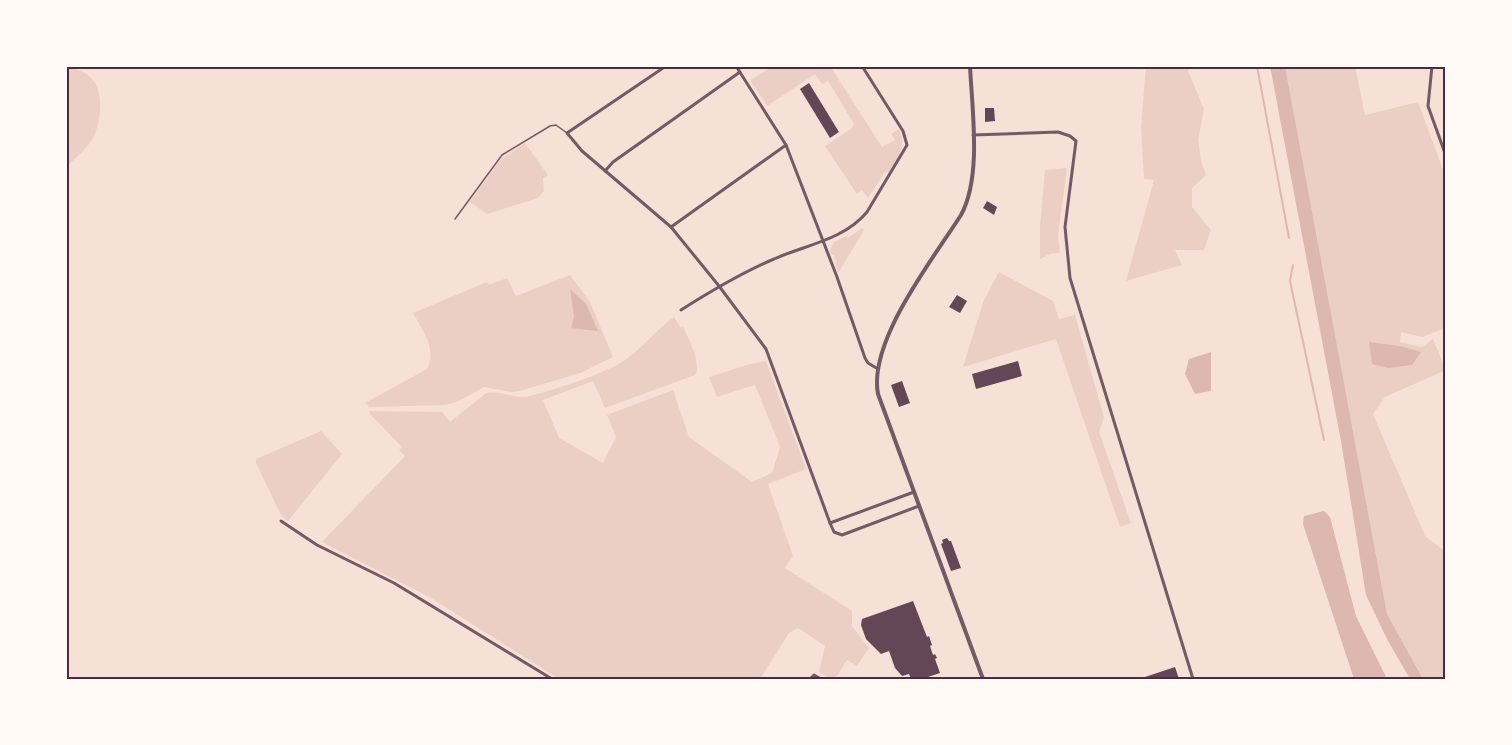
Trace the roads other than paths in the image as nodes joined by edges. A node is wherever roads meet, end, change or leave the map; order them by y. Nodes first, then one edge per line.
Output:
1 (666, 66) edge
2 (736, 66) edge
3 (862, 66) edge
4 (970, 66) edge
5 (1432, 66) edge
6 (740, 72) junction
7 (567, 133) junction
8 (973, 135) junction
9 (786, 145) junction
10 (1446, 156) edge
11 (605, 171) junction
12 (455, 219) dead end
13 (671, 227) junction
14 (823, 240) junction
15 (719, 286) junction
16 (681, 310) dead end
17 (878, 369) junction
18 (914, 492) junction
19 (919, 506) junction
20 (282, 521) dead end
21 (830, 523) junction
22 (552, 679) edge
23 (810, 679) edge
24 (821, 679) edge
25 (983, 679) edge
26 (1193, 679) edge

1 - 7 street
2 - 6 street
3 - 14 street
4 - 8 street
5 - 10 street
6 - 9 street
6 - 11 street
7 - 11 street
7 - 12 lane
8 - 17 street
8 - 26 street
9 - 13 street
9 - 14 street
11 - 13 street
13 - 15 street
14 - 15 street
14 - 17 street
15 - 16 street
15 - 21 street
17 - 18 street
18 - 19 street
18 - 21 street
19 - 21 street
19 - 25 street
20 - 22 street
23 - 24 street

